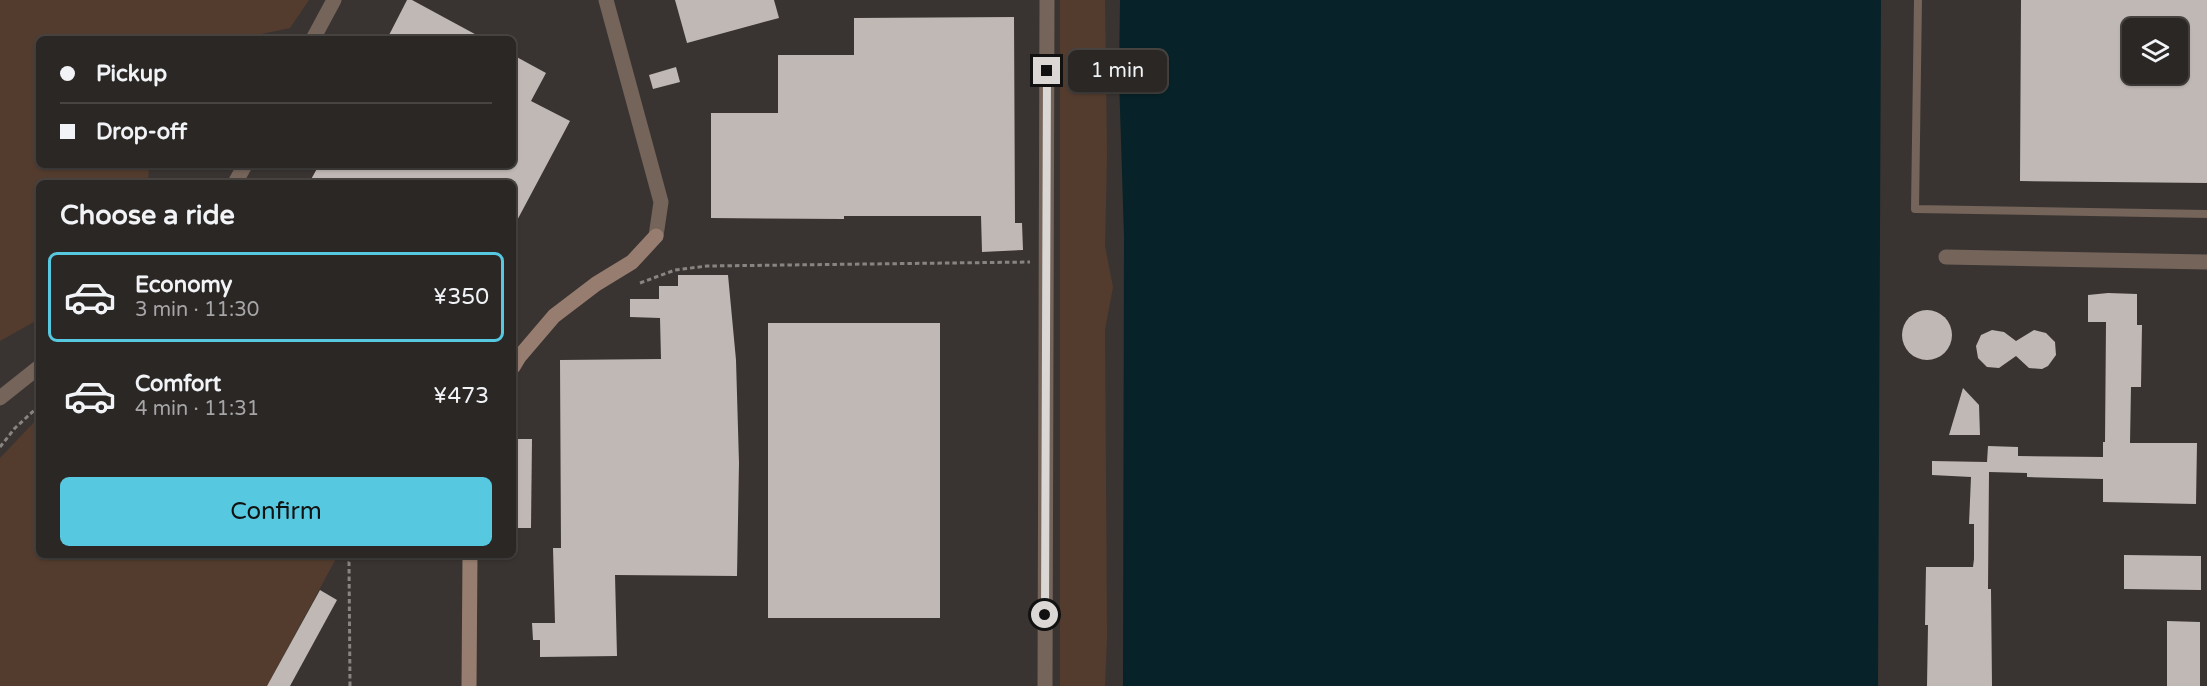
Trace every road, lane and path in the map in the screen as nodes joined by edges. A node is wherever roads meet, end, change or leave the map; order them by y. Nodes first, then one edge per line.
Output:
1 (334, 0) edge
2 (606, 0) edge
3 (1047, 0) edge
4 (1918, 0) edge
5 (315, 36) edge
6 (2207, 214) edge
7 (656, 236) joint
8 (1946, 257) dead end
9 (1046, 262) junction
10 (2207, 262) edge
11 (640, 283) dead end
12 (516, 362) edge
13 (36, 369) edge
14 (0, 398) edge
15 (36, 409) edge
16 (0, 447) edge
17 (351, 558) edge
18 (470, 558) edge
19 (350, 686) edge
20 (469, 686) edge
21 (1045, 686) edge

1 - 5 street
2 - 7 street
3 - 9 street
4 - 6 lane
7 - 12 main road
8 - 10 street
9 - 11 path
9 - 21 street
13 - 14 street
15 - 16 path
17 - 19 path
18 - 20 main road

